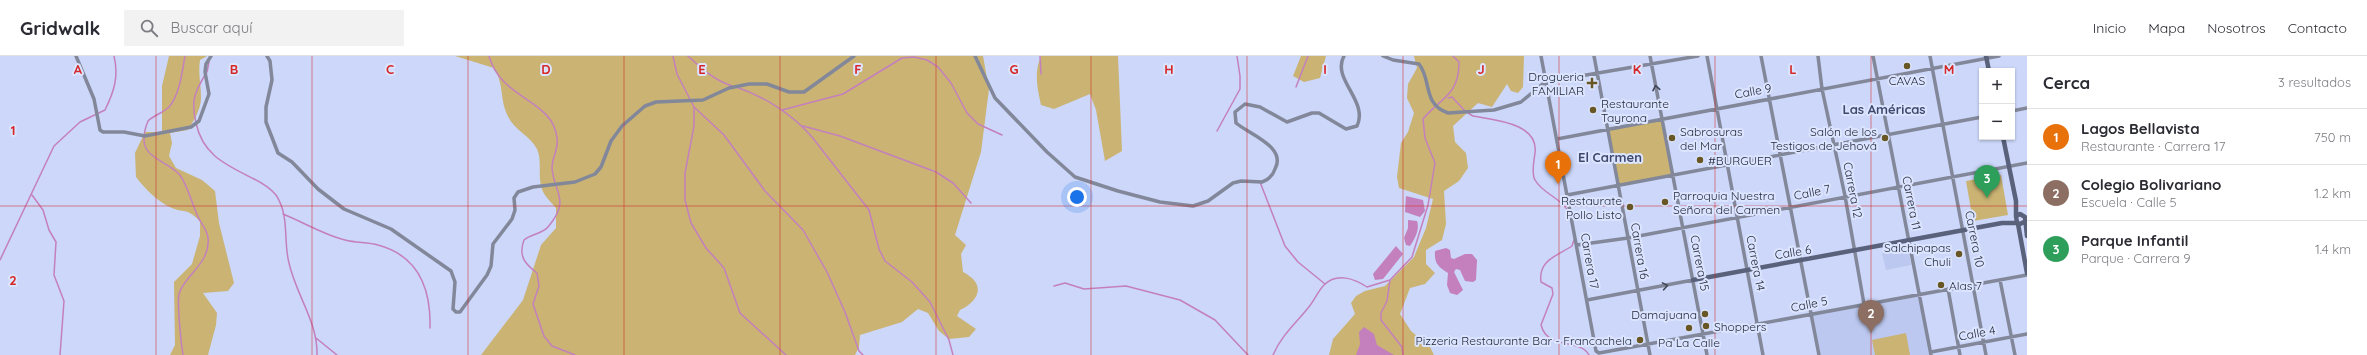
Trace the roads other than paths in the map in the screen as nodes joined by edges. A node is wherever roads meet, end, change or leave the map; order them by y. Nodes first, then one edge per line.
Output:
1 (76, 56) edge
2 (211, 56) edge
3 (267, 56) edge
4 (854, 56) edge
5 (975, 56) edge
6 (1344, 56) edge
7 (1383, 56) edge
8 (1541, 56) edge
9 (1594, 56) edge
10 (1650, 56) edge
11 (1698, 56) edge
12 (1707, 56) edge
13 (1761, 56) edge
14 (1818, 56) edge
15 (1873, 56) edge
16 (1930, 56) edge
17 (1999, 56) edge
18 (1986, 57) edge
19 (1651, 64) junction
20 (1932, 68) junction
21 (1988, 68) edge
22 (1596, 73) junction
23 (1877, 79) junction
24 (1545, 82) junction
25 (1822, 88) junction
26 (1769, 98) junction
27 (1715, 108) junction
28 (2027, 108) edge
29 (2015, 110) edge
30 (1979, 117) edge
31 (1662, 119) junction
32 (1942, 123) junction
33 (1607, 130) junction
34 (1889, 133) junction
35 (1557, 139) junction
36 (2004, 140) edge
37 (1834, 144) junction
38 (1782, 155) junction
39 (2027, 163) edge
40 (1727, 164) junction
41 (2008, 166) junction
42 (1673, 174) junction
43 (1953, 177) junction
44 (1618, 184) junction
45 (1899, 186) junction
46 (1567, 195) junction
47 (1845, 196) junction
48 (2016, 201) junction
49 (1791, 207) junction
50 (1737, 217) junction
51 (2025, 219) edge
52 (2017, 220) junction
53 (1683, 228) junction
54 (1963, 231) junction
55 (2027, 236) edge
56 (1628, 238) junction
57 (1910, 241) junction
58 (1577, 245) junction
59 (1854, 252) junction
60 (1801, 261) junction
61 (1747, 270) junction
62 (2027, 274) edge
63 (1694, 280) junction
64 (2000, 280) junction
65 (1973, 285) junction
66 (1948, 289) junction
67 (1637, 291) junction
68 (1920, 294) junction
69 (1587, 300) junction
70 (1864, 304) junction
71 (1811, 314) junction
72 (1758, 325) junction
73 (1703, 334) junction
74 (2027, 334) edge
75 (2011, 337) junction
76 (1984, 342) junction
77 (1649, 346) junction
78 (1959, 347) junction
79 (1596, 351) joint
80 (1931, 353) edge
81 (1650, 355) edge
82 (1707, 355) edge
83 (1763, 355) edge
84 (1819, 355) edge
85 (1960, 355) edge
86 (1986, 355) edge
87 (2015, 355) edge

1 - 2 street
3 - 4 street
5 - 6 street
7 - 24 street
8 - 24 street, Carrera 17
9 - 22 street, Carrera 16
10 - 19 street, Carrera 15
11 - 19 street
12 - 27 street, Carrera 14
13 - 26 street
14 - 25 street, Carrera 12
15 - 23 street, Carrera 11
16 - 20 street, Carrera 10
17 - 18 street, Calle 9
18 - 20 street, Calle 9
18 - 21 street
19 - 22 street
31 -> 19 street, Carrera 15
20 - 23 street, Calle 9
20 - 32 street, Carrera 10
22 - 24 street
22 - 33 street, Carrera 16
23 - 25 street, Calle 9
23 - 34 street, Carrera 11
24 - 35 street, Carrera 17
25 - 26 street, Calle 9
25 - 37 street, Carrera 12
26 - 27 street, Calle 9
26 - 38 street
27 - 31 street, Calle 9
27 - 40 street, Carrera 14
28 - 29 street
30 - 32 street
31 - 33 street, Calle 9
31 - 42 street, Carrera 15
32 - 34 street
32 - 43 street, Carrera 10
33 - 35 street, Calle 9
33 - 44 street, Carrera 16
34 - 37 street
34 - 45 street, Carrera 11
35 - 46 street, Carrera 17
36 - 41 street
37 - 38 street
37 - 47 street, Carrera 12
38 - 40 street
38 - 49 street
39 - 41 street, Calle 7
40 - 42 street
40 - 50 street, Carrera 14
41 - 43 street, Calle 7
41 - 48 street
42 - 44 street
42 - 53 street, Carrera 15
43 - 45 street, Calle 7
43 - 54 street, Carrera 10
44 - 46 street
44 - 56 street, Carrera 16
45 - 47 street, Calle 7
45 - 57 street, Carrera 11
46 - 58 street, Carrera 17
47 - 49 street, Calle 7
47 - 59 street, Carrera 12
48 - 51 street
48 - 52 street
49 - 50 street, Calle 7
49 - 60 street
50 - 53 street, Calle 7
50 - 61 street, Carrera 14
51 - 52 street
51 - 52 street
51 - 55 street
52 - 54 street, Calle 6
52 - 62 street
53 - 56 street, Calle 7
53 - 63 street, Carrera 15
54 - 57 street, Calle 6
54 - 65 street, Carrera 10
56 - 58 street, Calle 7
56 - 67 street, Carrera 16
57 - 59 street, Calle 6
57 - 68 street, Carrera 11
58 - 69 street, Carrera 17
59 - 60 street, Calle 6
59 - 70 street, Carrera 12
60 - 61 street, Calle 6
60 - 71 street
61 - 63 street, Calle 6
61 - 72 street, Carrera 14
62 - 64 street, Calle 5
67 -> 63 street, Calle 6
63 - 73 street, Carrera 15
64 - 65 street, Calle 5
64 - 75 street
65 - 66 street, Calle 5
65 - 76 street, Carrera 10
66 - 68 street, Calle 5
66 - 78 street
67 - 69 street, Calle 6
67 - 77 street, Carrera 16
68 - 70 street, Calle 5
68 - 80 street, Carrera 11
69 - 79 street, Carrera 17
70 - 71 street, Calle 5
71 - 72 street, Calle 5
71 - 84 street
72 - 73 street, Calle 5
72 - 83 street, Carrera 14
73 - 77 street, Calle 5
73 - 82 street, Carrera 15
74 - 75 street, Calle 4
75 - 76 street, Calle 4
75 - 87 street
76 - 78 street, Calle 4
76 - 86 street, Carrera 10
77 - 79 street, Calle 5
77 - 81 street, Carrera 16
78 - 80 street, Calle 4
78 - 85 street

